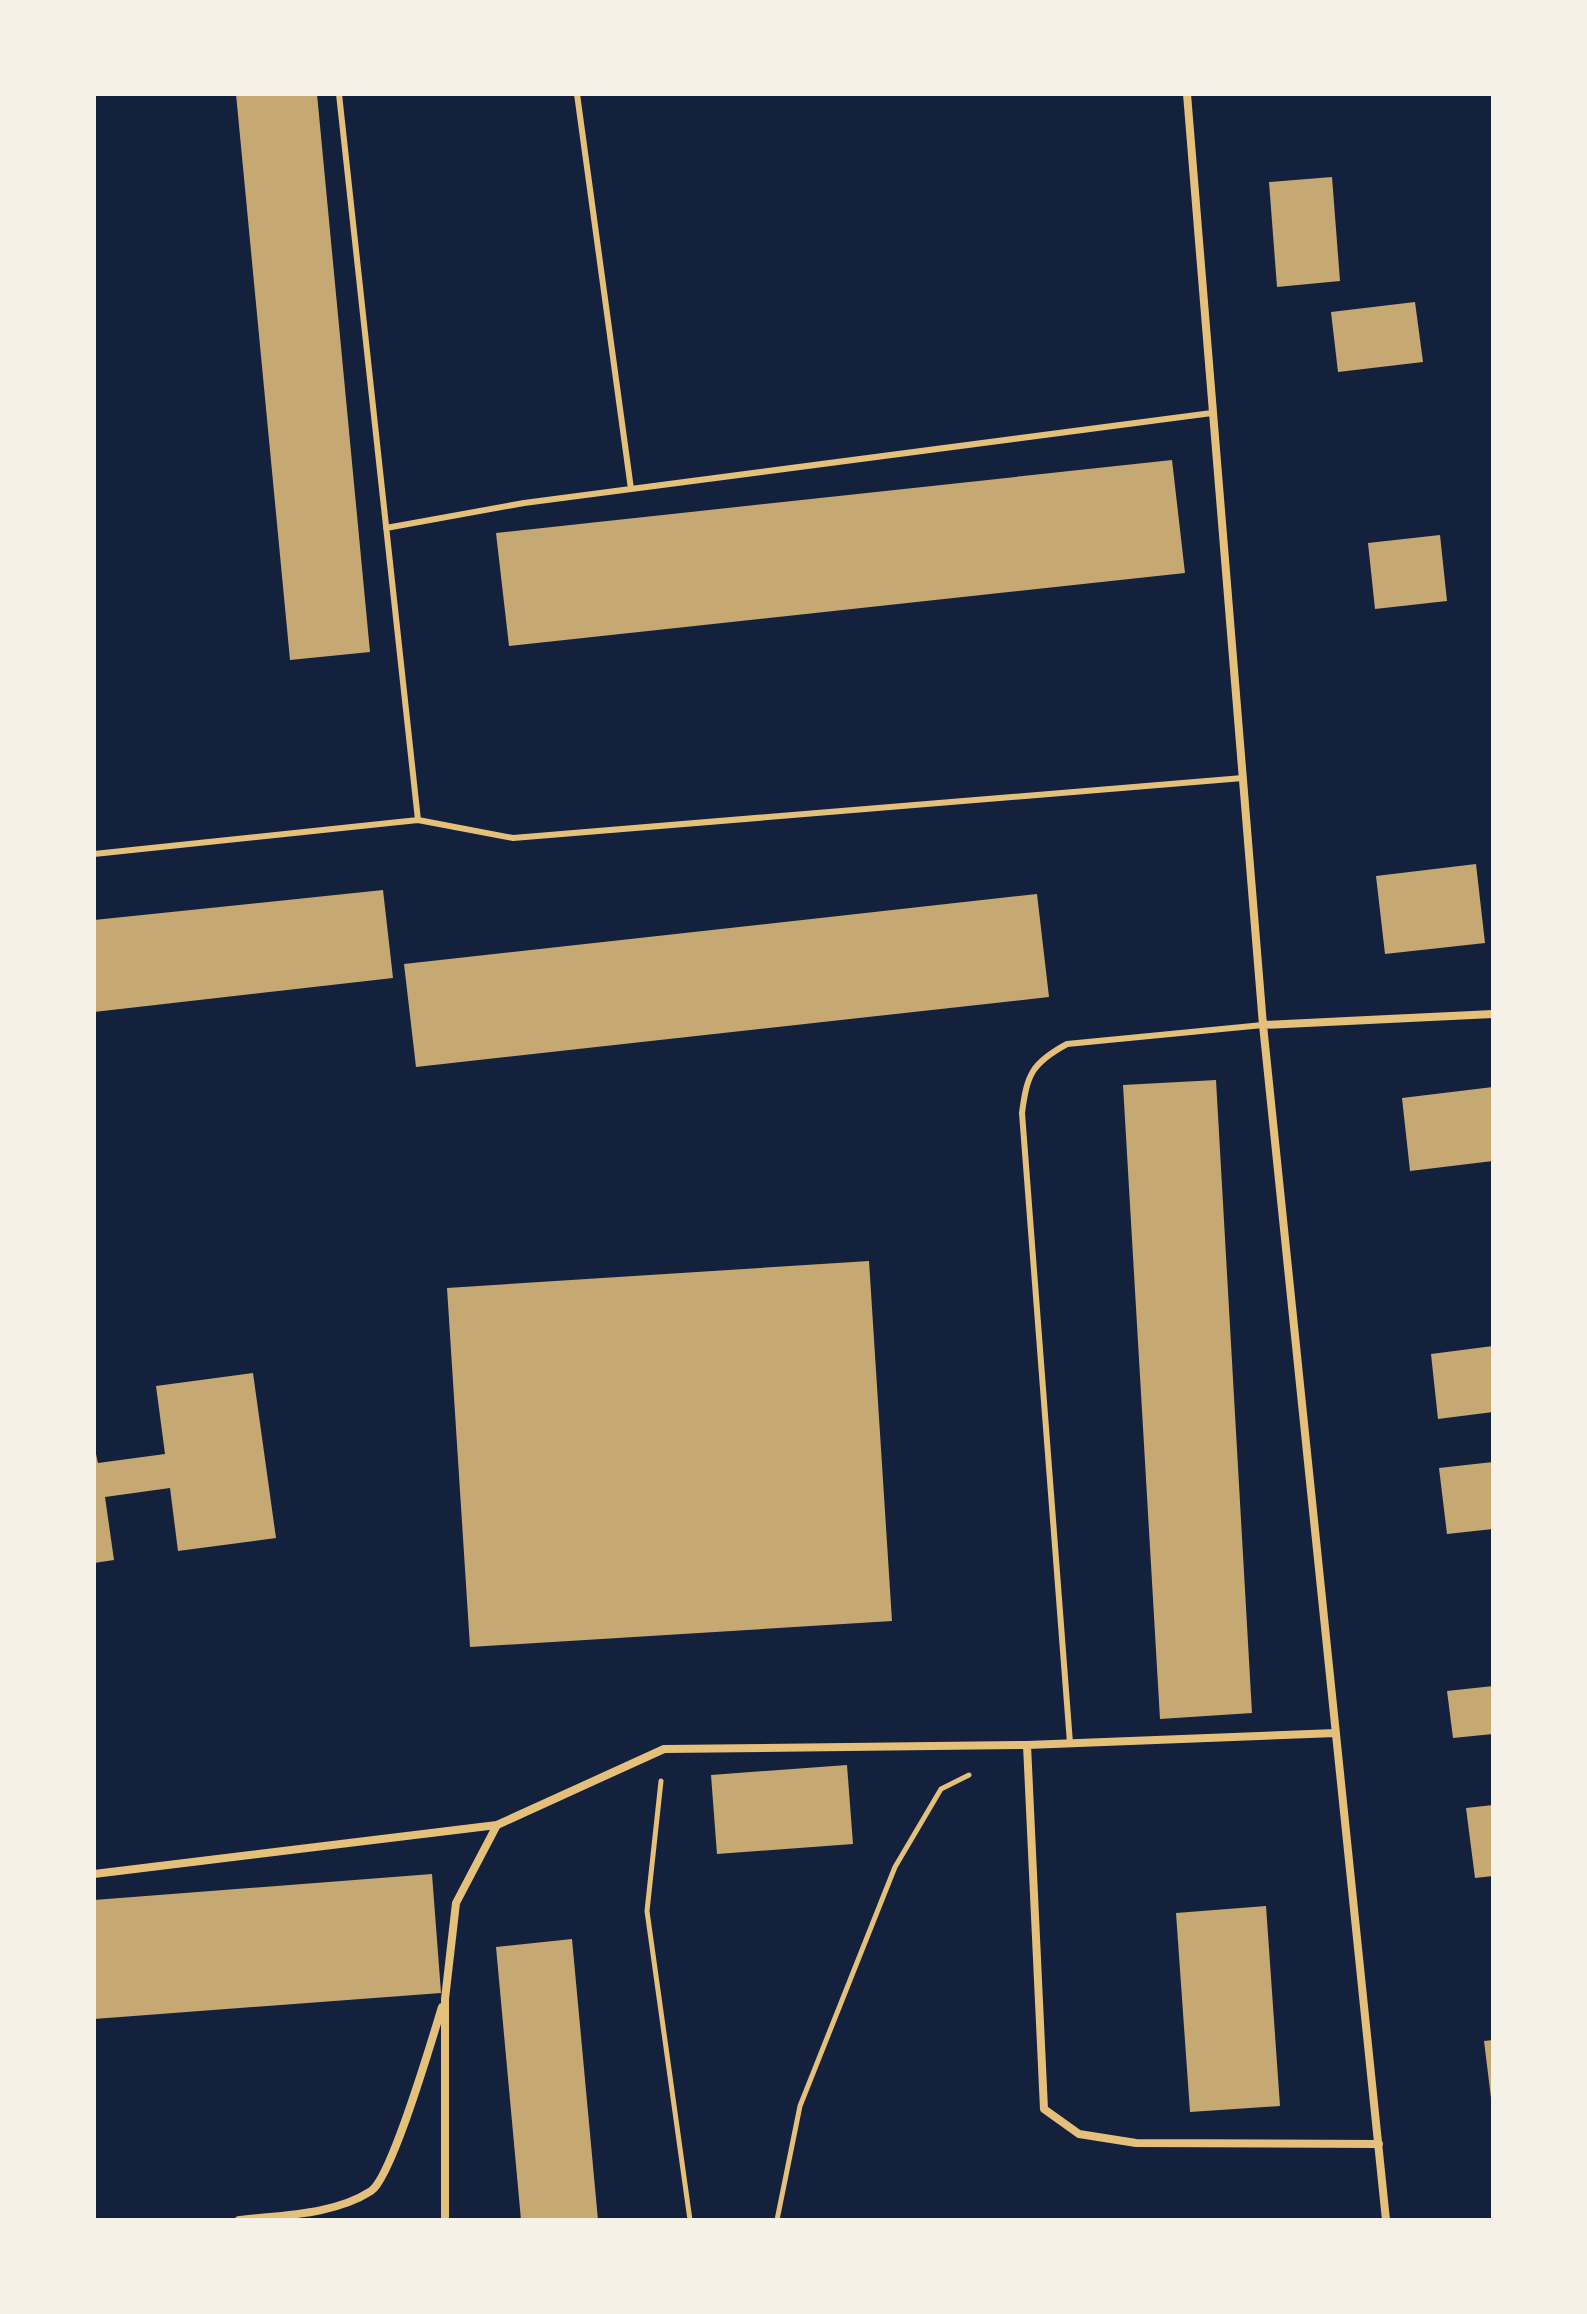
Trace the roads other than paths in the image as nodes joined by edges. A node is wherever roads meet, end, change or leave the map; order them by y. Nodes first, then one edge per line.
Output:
1 (339, 94) edge
2 (577, 94) edge
3 (1187, 94) edge
4 (1212, 413) junction
5 (631, 489) junction
6 (386, 528) junction
7 (1243, 778) junction
8 (418, 820) junction
9 (94, 854) edge
10 (1493, 1014) edge
11 (1263, 1025) junction
12 (1336, 1733) junction
13 (1070, 1743) junction
14 (1027, 1745) junction
15 (497, 1825) junction
16 (94, 1874) edge
17 (445, 1999) junction
18 (1379, 2144) junction
19 (239, 2220) edge
20 (445, 2220) edge
21 (1386, 2220) edge

1 - 6 lane
2 - 5 lane
3 - 4 street
4 - 5 lane
4 - 7 street
5 - 6 lane
6 - 8 lane
7 - 8 lane
7 - 11 street
8 - 9 lane
10 - 11 street
11 - 12 street
11 - 13 lane
12 - 13 street
12 - 18 street
13 - 14 street
14 - 15 street
14 - 18 street
15 - 16 street
15 - 17 street
17 - 19 street
17 - 20 street
18 - 21 street

